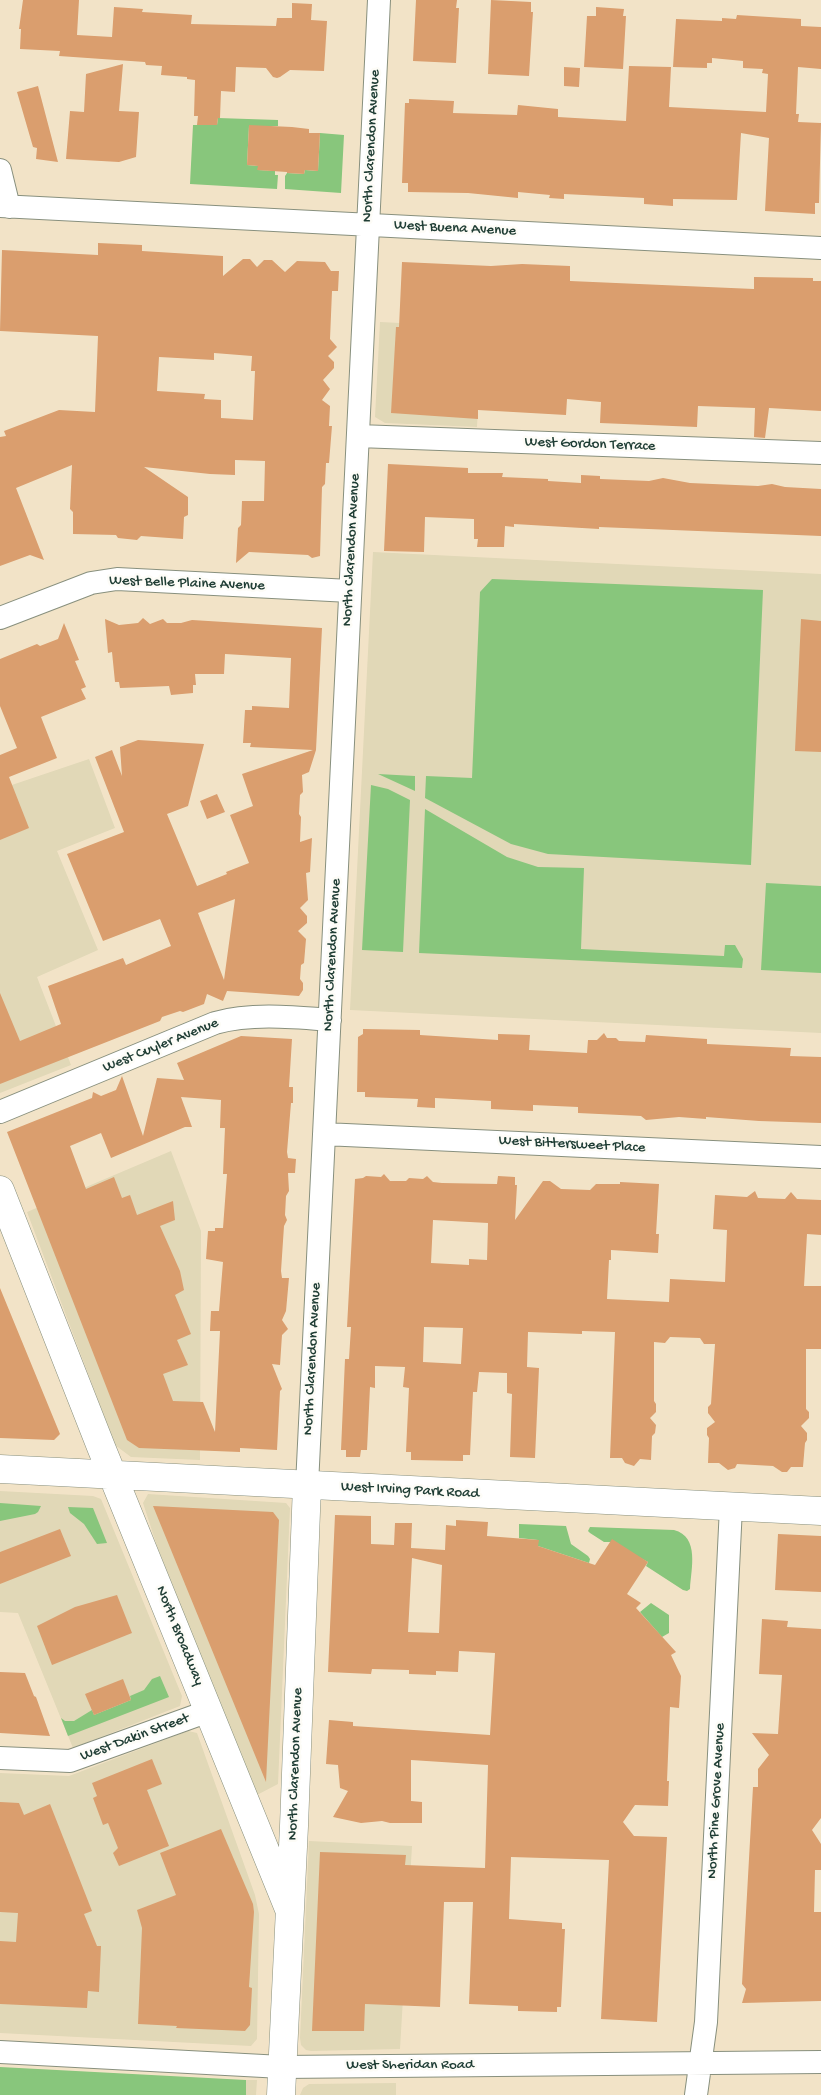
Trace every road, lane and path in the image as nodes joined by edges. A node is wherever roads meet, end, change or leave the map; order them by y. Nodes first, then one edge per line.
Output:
1 (379, 0) edge
2 (0, 170) edge
3 (4, 206) edge
4 (368, 225) junction
5 (821, 248) edge
6 (358, 436) junction
7 (821, 453) edge
8 (350, 591) junction
9 (0, 618) edge
10 (330, 1020) junction
11 (0, 1112) edge
12 (324, 1134) junction
13 (821, 1157) edge
14 (0, 1190) edge
15 (0, 1469) edge
16 (112, 1474) junction
17 (307, 1485) junction
18 (731, 1507) junction
19 (821, 1511) edge
20 (209, 1711) junction
21 (0, 1758) edge
22 (289, 1910) junction
23 (0, 2052) edge
24 (821, 2062) edge
25 (700, 2063) junction
26 (282, 2066) junction
27 (281, 2095) edge
28 (696, 2095) edge

1 - 4 street, North Clarendon Avenue
2 - 3 street
3 - 4 street, West Buena Avenue
4 - 5 street, West Buena Avenue
4 - 6 street, North Clarendon Avenue
6 - 7 street, West Gordon Terrace
6 - 8 street, North Clarendon Avenue
8 - 9 street, West Belle Plaine Avenue
8 - 10 street, North Clarendon Avenue
10 - 11 street, West Cuyler Avenue
10 - 12 street, North Clarendon Avenue
12 - 13 street, West Bittersweet Place
12 - 17 street, North Clarendon Avenue
14 - 16 main road, North Broadway
15 - 16 main road, West Irving Park Road
16 - 17 main road, West Irving Park Road
16 - 20 main road, North Broadway
17 - 18 main road, West Irving Park Road
17 - 22 main road, North Clarendon Avenue
18 - 19 main road, West Irving Park Road
18 - 25 street, North Pine Grove Avenue
20 - 21 street, West Dakin Street
20 - 22 main road, North Broadway
22 - 26 main road, North Broadway
23 - 26 street, West Sheridan Road
24 - 25 street, West Sheridan Road
25 - 26 street, West Sheridan Road
25 - 28 street, North Pine Grove Avenue
26 - 27 main road, North Broadway

